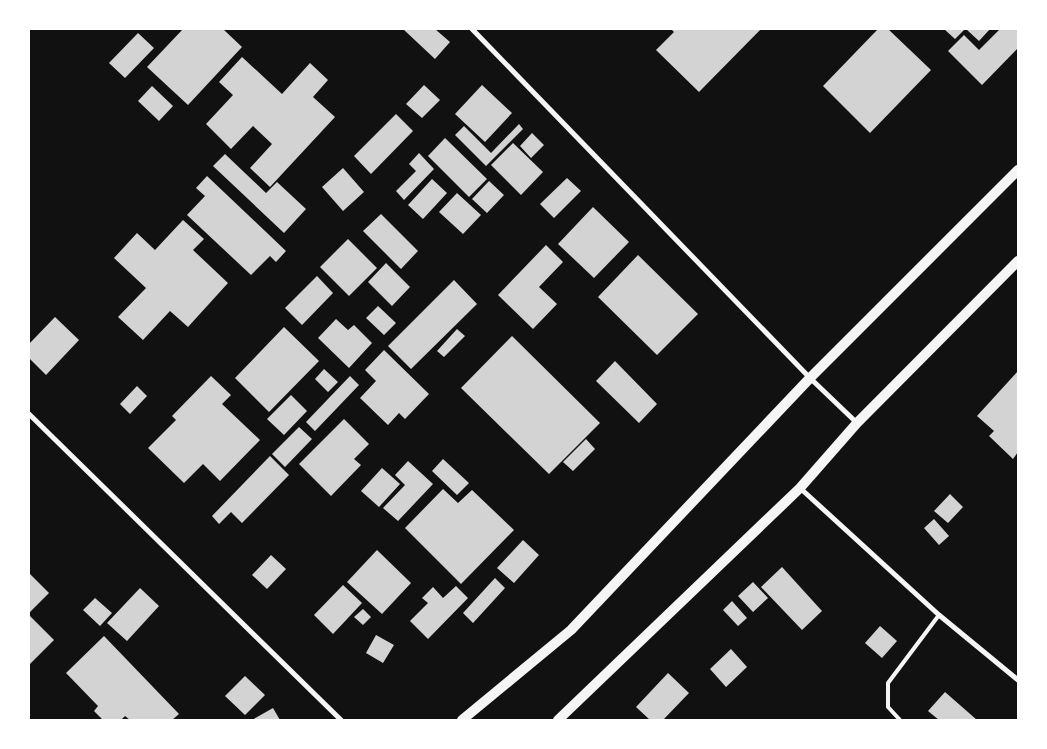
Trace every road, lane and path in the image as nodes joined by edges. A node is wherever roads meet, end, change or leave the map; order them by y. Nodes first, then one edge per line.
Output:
1 (472, 29) edge
2 (1018, 170) edge
3 (1018, 261) edge
4 (810, 378) junction
5 (29, 414) edge
6 (857, 423) junction
7 (800, 488) junction
8 (939, 615) junction
9 (1018, 680) edge
10 (341, 720) edge
11 (462, 720) edge
12 (558, 720) edge
13 (900, 720) edge

1 - 4 street
2 - 4 main road
3 - 6 main road
4 - 6 street
4 - 11 main road
5 - 10 street
6 - 7 main road
7 - 8 street
7 - 12 main road
8 - 9 street
8 - 13 lane

